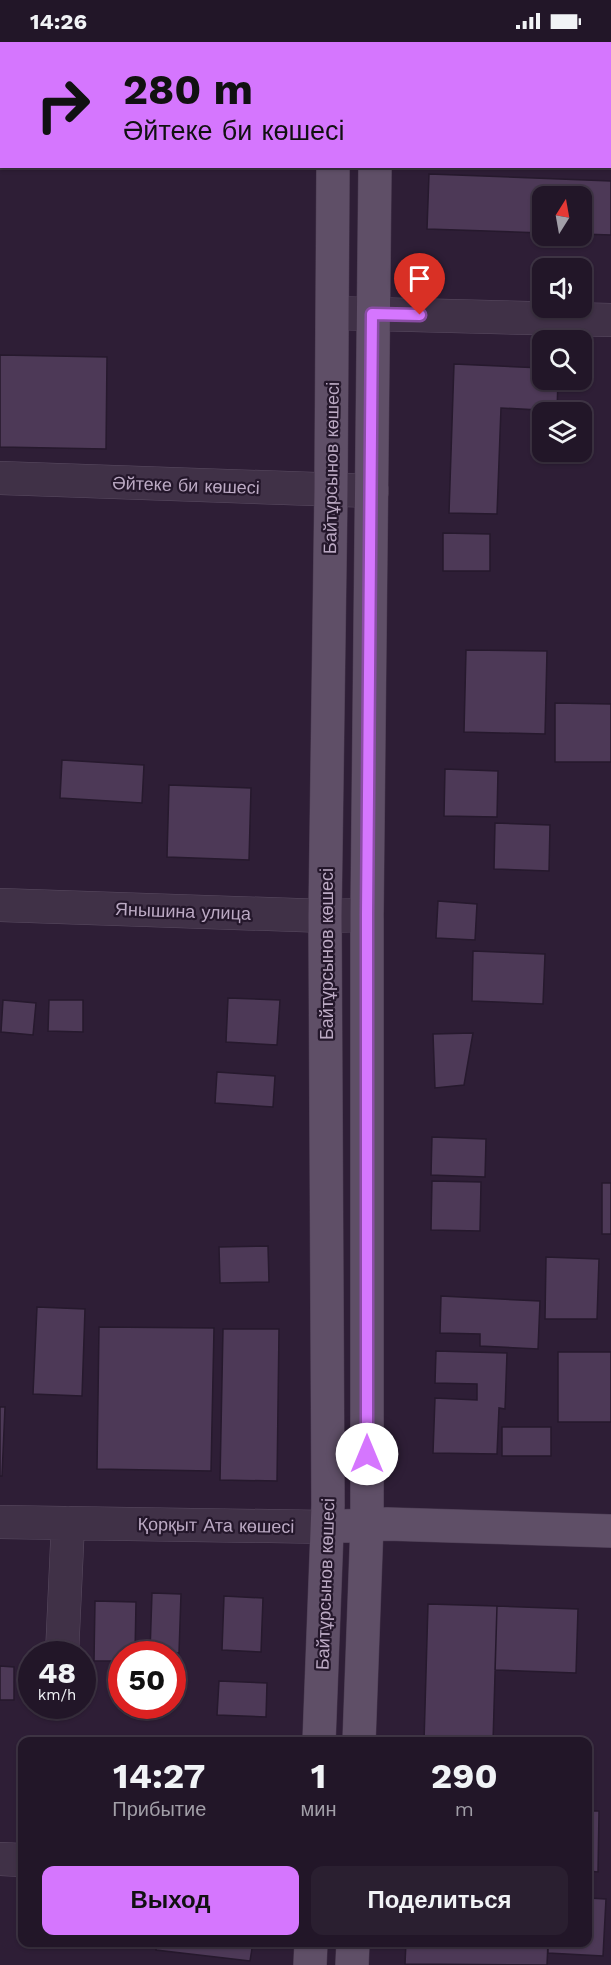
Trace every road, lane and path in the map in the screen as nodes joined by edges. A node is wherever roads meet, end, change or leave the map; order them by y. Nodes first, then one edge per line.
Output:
1 (333, 168) edge
2 (375, 168) edge
3 (333, 313) junction
4 (372, 314) junction
5 (611, 320) edge
6 (0, 478) edge
7 (332, 490) junction
8 (372, 490) junction
9 (0, 905) edge
10 (367, 915) junction
11 (325, 916) junction
12 (0, 1522) edge
13 (68, 1523) junction
14 (367, 1524) junction
15 (328, 1527) junction
16 (611, 1531) edge
17 (63, 1641) edge
18 (319, 1737) edge
19 (359, 1737) edge
20 (0, 1859) edge
21 (18, 1860) edge
22 (311, 1947) edge
23 (353, 1947) edge
24 (310, 1965) edge
25 (352, 1965) edge

1 - 3 main road, Байтұрсынов көшесі
2 - 4 main road
3 - 4 street
3 - 7 main road, Байтұрсынов көшесі
4 - 5 street
4 - 8 main road
6 - 7 street, Әйтеке би көшесі
7 - 8 street, Әйтеке би көшесі
7 - 11 main road, Байтұрсынов көшесі
8 - 10 main road
9 - 11 street, Янышина улица
10 - 11 street, Янышина улица
10 - 14 main road
11 - 15 main road, Байтұрсынов көшесі
12 - 13 street, Қорқыт Ата көшесі
13 - 15 street, Қорқыт Ата көшесі
13 - 17 street
14 - 15 main road, Қорқыт Ата көшесі
14 - 16 main road, Қорқыт Ата көшесі
14 - 19 main road
15 - 18 main road, Байтұрсынов көшесі
20 - 21 street
22 - 24 main road
23 - 25 main road

